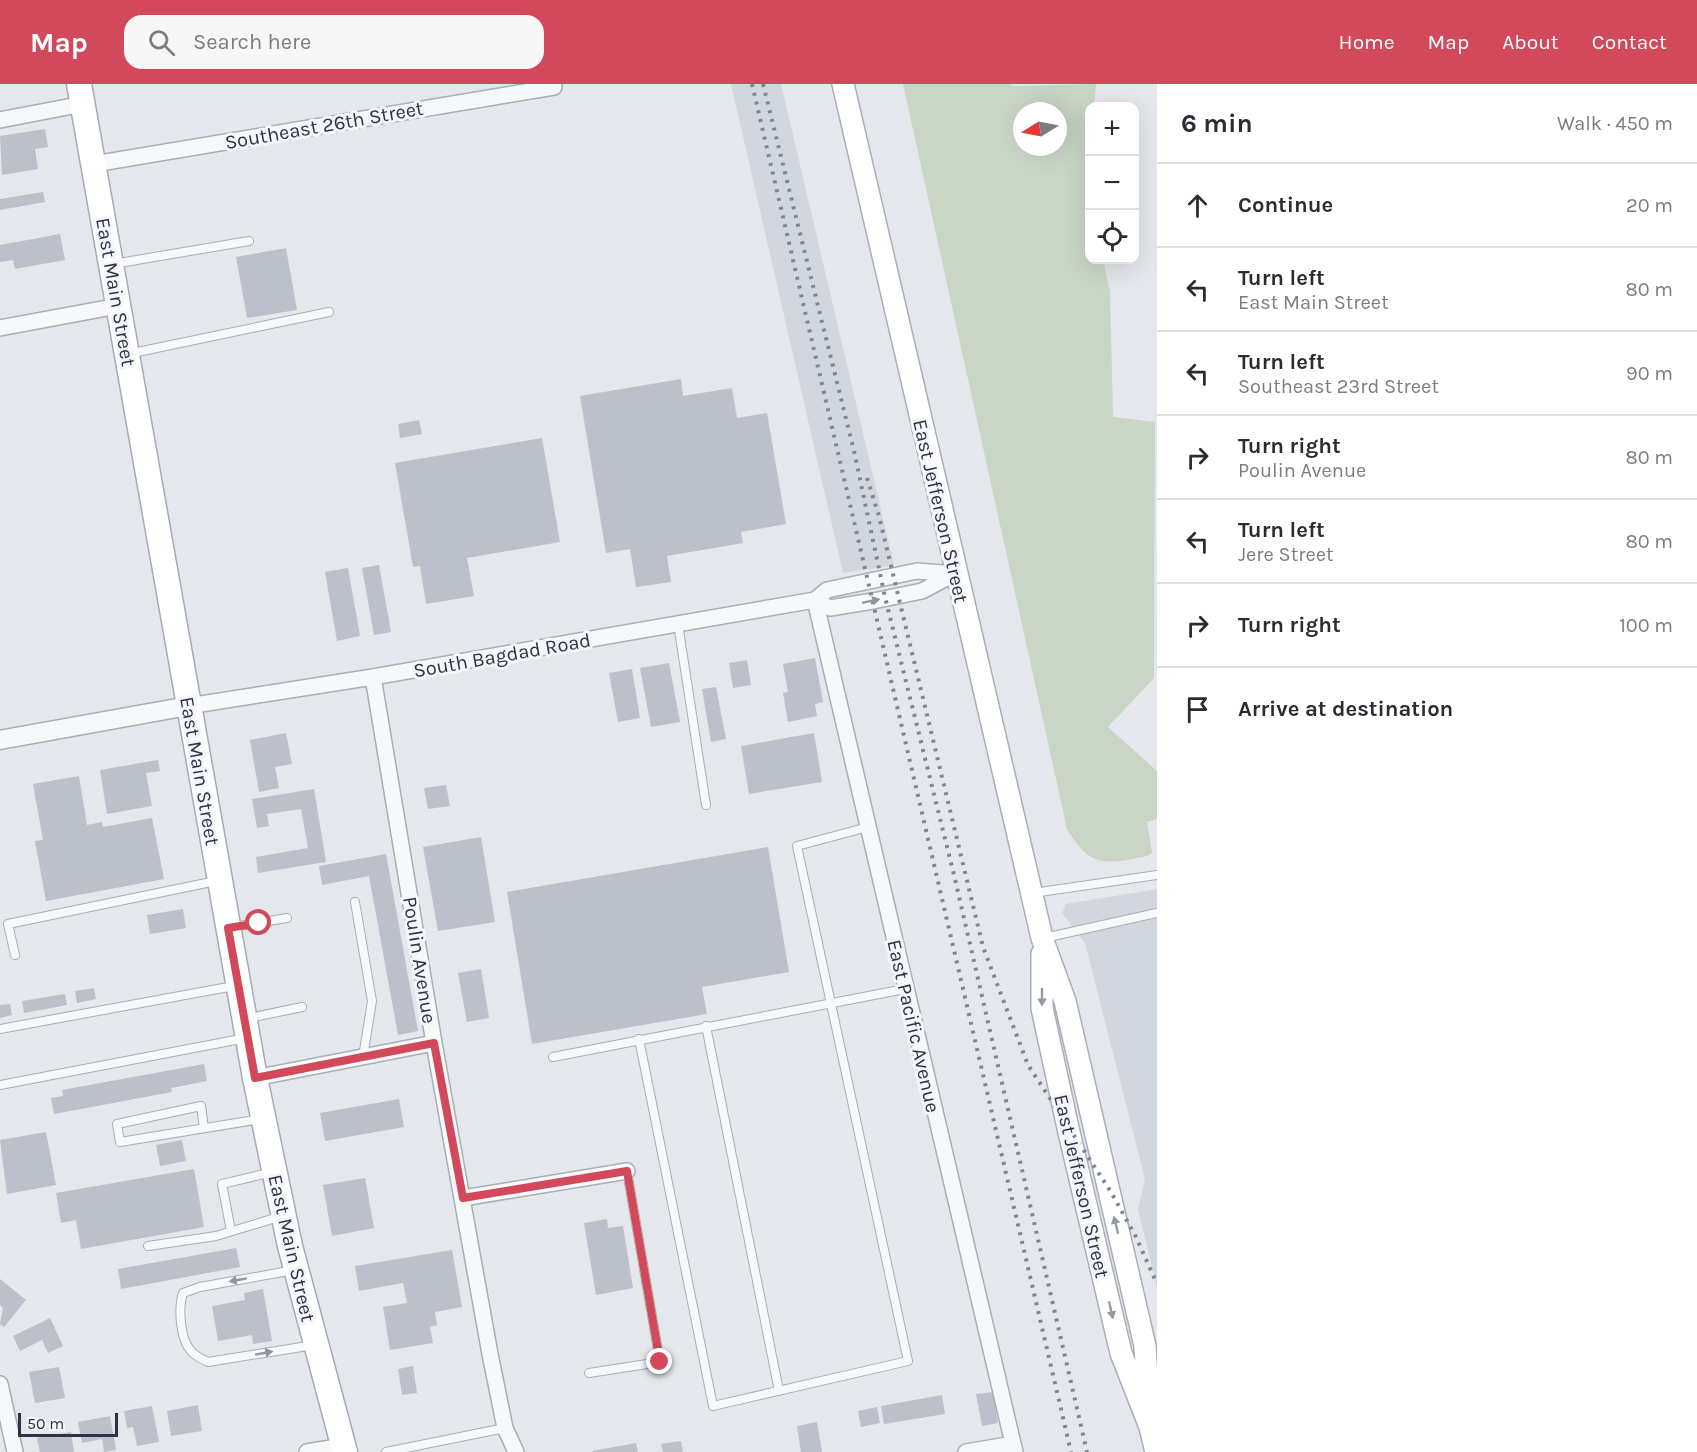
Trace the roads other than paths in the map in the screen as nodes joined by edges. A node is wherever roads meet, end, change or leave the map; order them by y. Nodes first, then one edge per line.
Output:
1 (843, 84) edge
2 (554, 87) dead end
3 (81, 94) edge
4 (0, 120) edge
5 (94, 164) junction
6 (249, 241) dead end
7 (111, 264) junction
8 (118, 306) junction
9 (329, 312) dead end
10 (0, 328) edge
11 (127, 354) junction
12 (955, 574) junction
13 (815, 600) junction
14 (678, 624) junction
15 (373, 677) junction
16 (188, 706) junction
17 (0, 740) edge
18 (706, 805) dead end
19 (868, 827) junction
20 (1157, 875) edge
21 (220, 880) junction
22 (1031, 894) junction
23 (355, 902) dead end
24 (1157, 913) edge
25 (287, 918) dead end
26 (228, 928) junction
27 (1042, 938) junction
28 (15, 955) dead end
29 (238, 985) junction
30 (905, 989) junction
31 (830, 1002) junction
32 (302, 1007) dead end
33 (706, 1026) junction
34 (246, 1028) junction
35 (0, 1029) edge
36 (639, 1039) junction
37 (434, 1043) junction
38 (363, 1057) junction
39 (553, 1057) dead end
40 (255, 1078) junction
41 (0, 1085) edge
42 (263, 1119) junction
43 (204, 1128) junction
44 (627, 1171) joint
45 (274, 1172) junction
46 (463, 1198) junction
47 (283, 1216) junction
48 (231, 1232) junction
49 (148, 1246) dead end
50 (296, 1269) junction
51 (315, 1344) junction
52 (589, 1373) dead end
53 (0, 1384) edge
54 (779, 1391) junction
55 (505, 1428) junction
56 (1014, 1448) edge
57 (344, 1449) edge
58 (15, 1452) edge
59 (307, 1452) edge
60 (386, 1452) edge
61 (516, 1452) edge
62 (966, 1452) edge
63 (1156, 1452) edge

1 - 12 main road, East Jefferson Street
2 - 5 street, Southeast 26th Street
3 - 4 street
3 - 5 main road, East Main Street
5 - 7 main road, East Main Street
6 - 7 lane
7 - 8 main road, East Main Street
8 - 10 street
8 - 11 main road, East Main Street
9 - 11 lane
11 - 16 main road, East Main Street
12 - 13 street, South Bagdad Road
12 - 22 main road, East Jefferson Street
13 - 14 street, South Bagdad Road
13 - 19 street, East Pacific Avenue
14 - 15 street, South Bagdad Road
14 - 18 lane
15 - 16 street, South Bagdad Road
15 - 37 street, Poulin Avenue
16 - 17 street
16 - 21 main road, East Main Street
19 - 30 street, East Pacific Avenue
19 - 31 lane
20 - 22 lane
21 - 26 main road, East Main Street
21 - 28 lane
22 - 27 main road, East Jefferson Street
23 - 38 lane
24 - 27 lane
25 - 26 lane
26 - 29 main road, East Main Street
27 - 63 main road, East Jefferson Street
29 - 34 main road, East Main Street
29 - 35 lane
30 - 31 lane
30 - 56 street, East Pacific Avenue
31 - 33 lane
31 - 54 lane
32 - 34 lane
33 - 36 lane
33 - 54 lane
34 - 40 main road, East Main Street
34 - 41 lane
36 - 39 lane
36 - 54 lane
37 - 38 street
37 - 46 street, Poulin Avenue
38 - 40 street
40 - 42 main road, East Main Street
42 - 43 lane
42 - 45 main road, East Main Street
43 - 43 lane
44 - 46 street
44 - 52 lane
45 - 47 main road, East Main Street
45 - 48 lane
46 - 55 street, Poulin Avenue
47 - 48 lane
47 - 50 main road, East Main Street
48 - 49 lane
50 - 51 main road, East Main Street
50 -> 51 lane
51 - 57 main road, East Main Street
53 - 58 street
55 - 60 lane
55 - 61 street, Poulin Avenue
56 - 62 street
57 - 59 street

